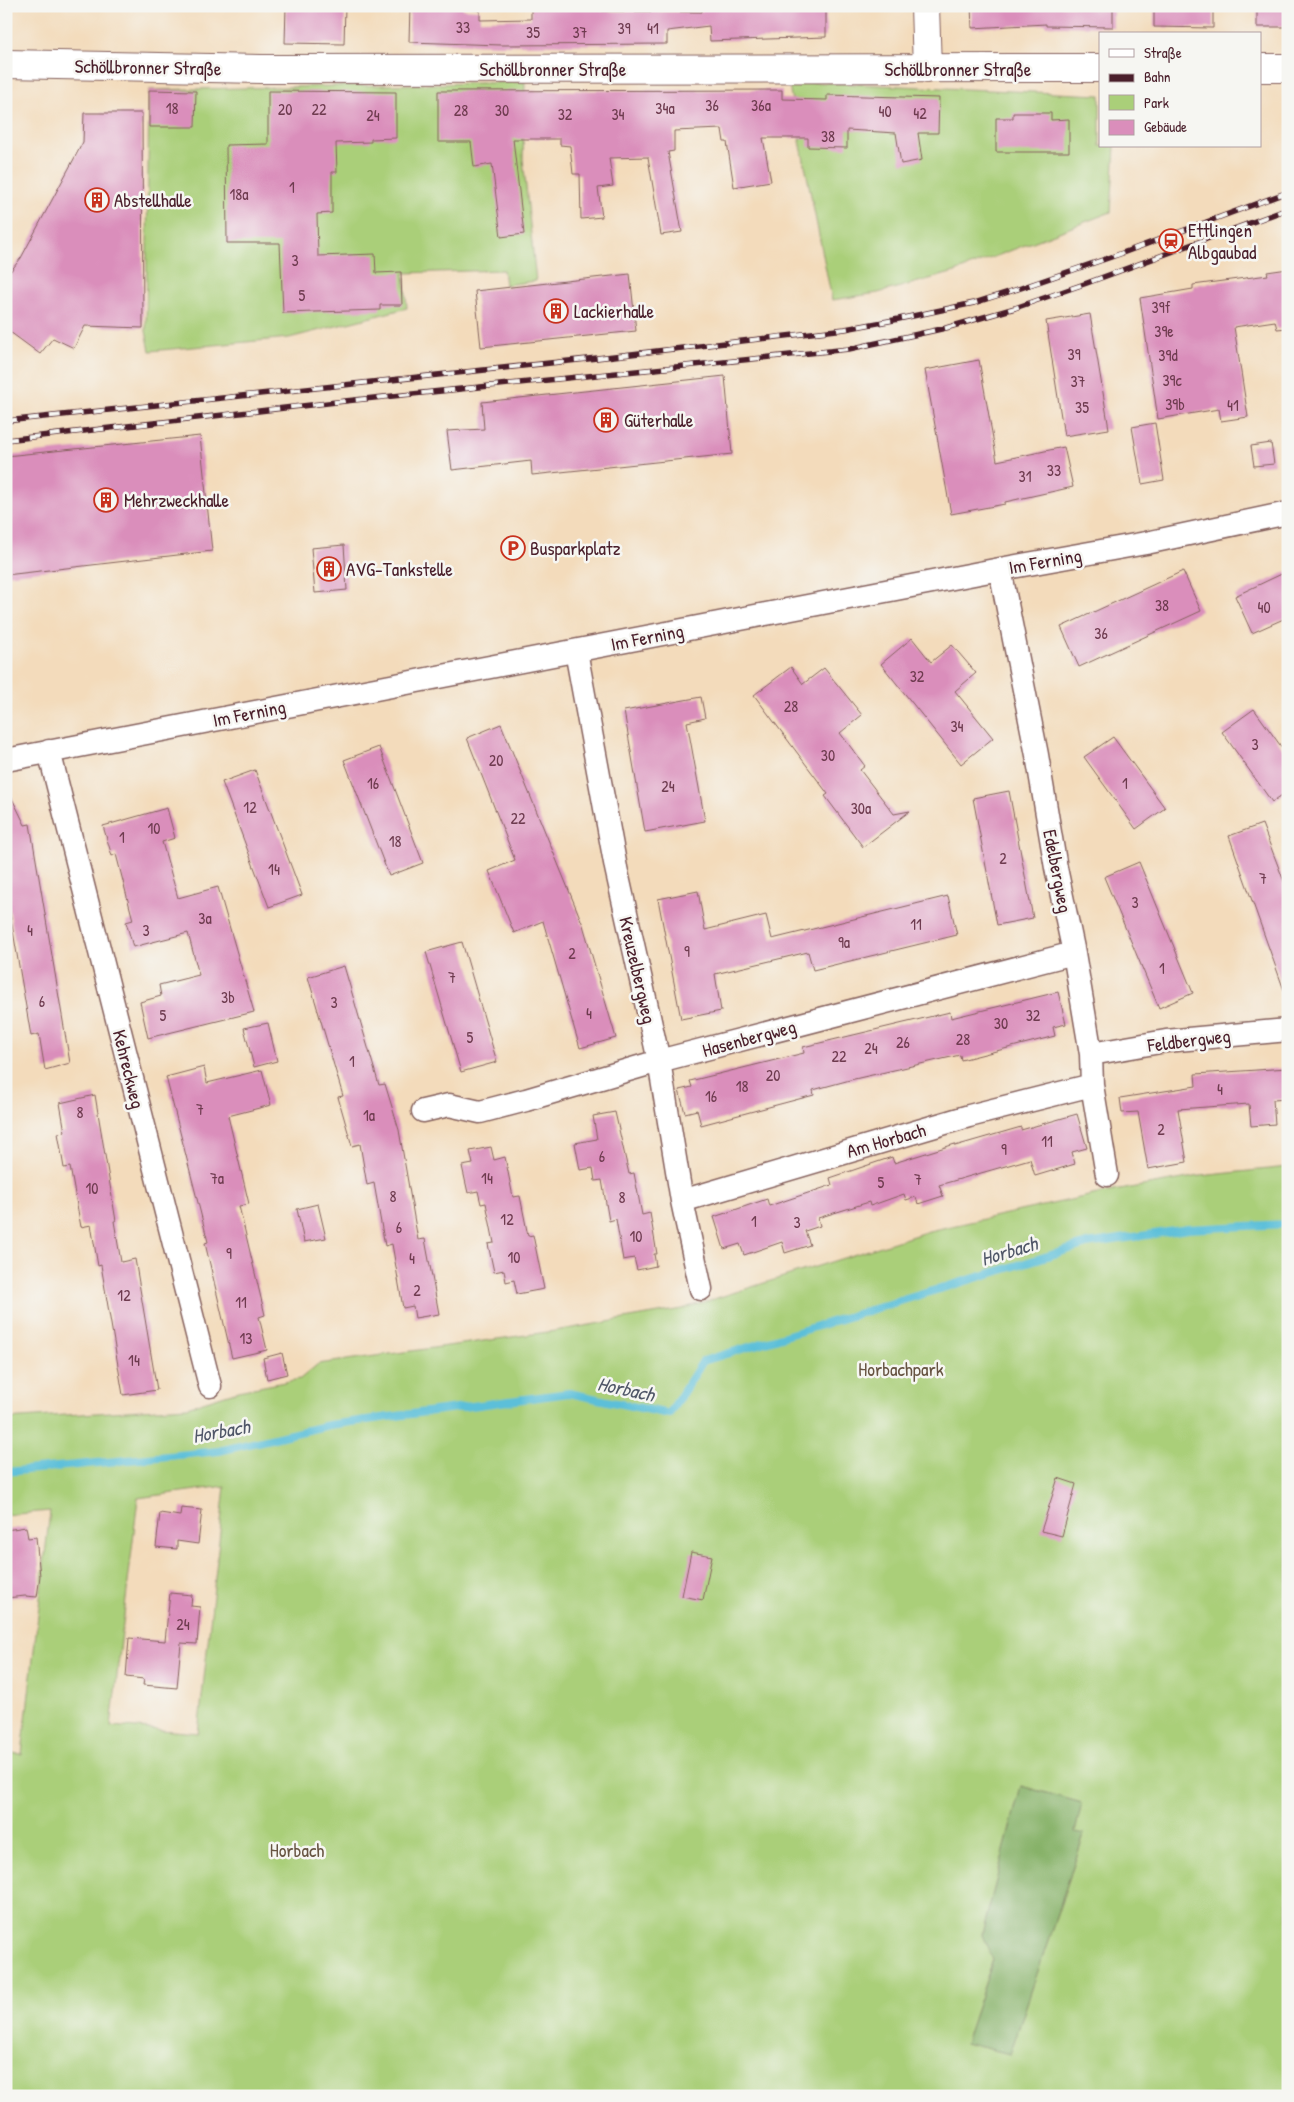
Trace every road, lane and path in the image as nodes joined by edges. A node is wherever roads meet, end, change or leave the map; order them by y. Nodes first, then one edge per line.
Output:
1 (924, 6) edge
2 (6, 64) edge
3 (1099, 68) edge
4 (1262, 68) edge
5 (1288, 68) edge
6 (927, 69) junction
7 (1288, 513) edge
8 (1000, 569) junction
9 (576, 651) junction
10 (49, 751) junction
11 (6, 760) edge
12 (1074, 953) junction
13 (1288, 1030) edge
14 (1091, 1054) junction
15 (659, 1061) junction
16 (1092, 1085) junction
17 (423, 1111) dead end
18 (1107, 1174) dead end
19 (682, 1200) junction
20 (701, 1289) dead end
21 (210, 1386) dead end

1 - 6 street
2 - 6 street, Schöllbronner Straße
3 - 6 street, Schöllbronner Straße
4 - 5 street
7 - 8 street, Im Ferning
8 - 9 street, Im Ferning
8 - 12 street, Edelbergweg
9 - 10 street, Im Ferning
9 - 15 street, Kreuzelbergweg
10 - 11 street, Im Ferning
10 - 21 street, Kehreckweg
12 - 14 street, Edelbergweg
12 - 15 street, Hasenbergweg
13 - 14 street, Feldbergweg
14 - 16 street, Edelbergweg
15 - 17 street, Hasenbergweg
15 - 19 street, Kreuzelbergweg
16 - 18 street, Edelbergweg
16 - 19 street, Am Horbach
19 - 20 street, Kreuzelbergweg

